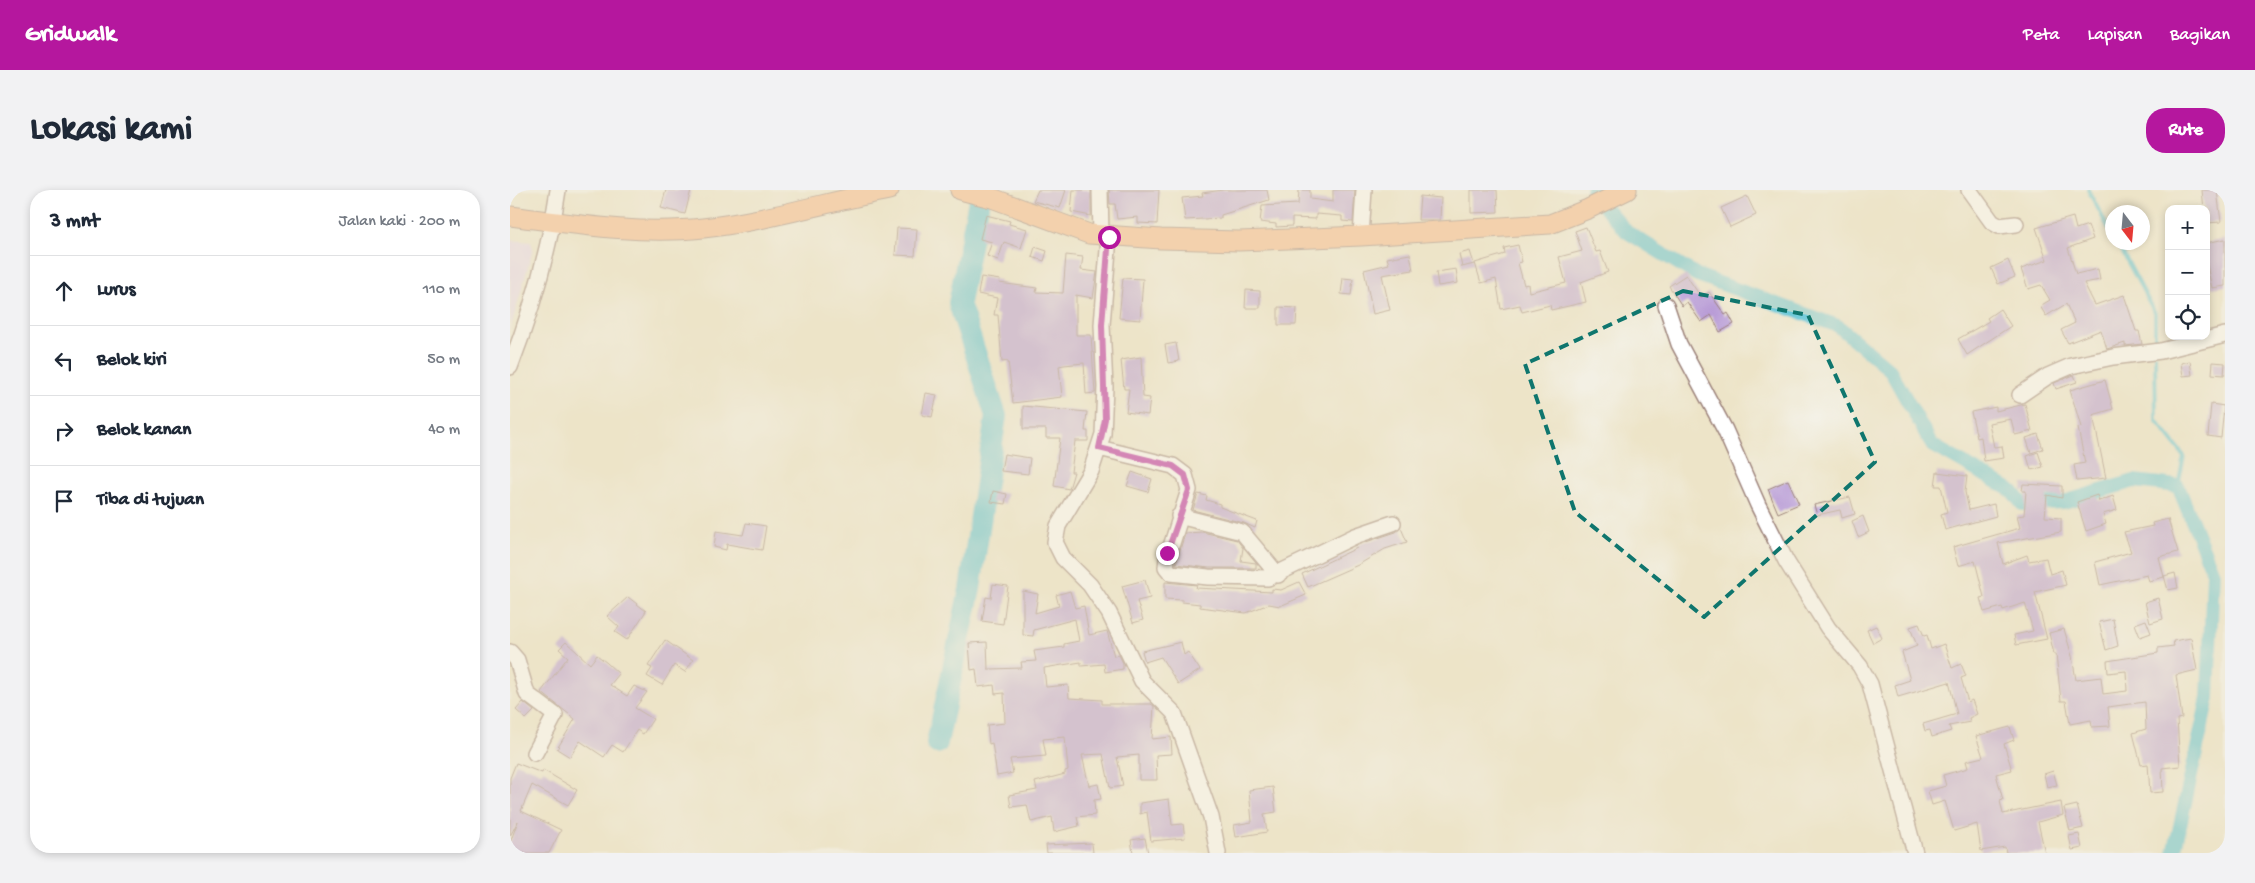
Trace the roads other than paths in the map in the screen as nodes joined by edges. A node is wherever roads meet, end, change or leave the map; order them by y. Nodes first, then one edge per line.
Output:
1 (558, 190) edge
2 (889, 190) edge
3 (960, 190) edge
4 (1100, 190) edge
5 (1364, 190) edge
6 (1969, 190) edge
7 (1623, 192) edge
8 (510, 216) edge
9 (554, 221) junction
10 (2016, 224) dead end
11 (1105, 236) junction
12 (1360, 236) junction
13 (1666, 305) dead end
14 (2225, 335) edge
15 (510, 367) edge
16 (2020, 395) dead end
17 (1099, 448) junction
18 (1179, 516) junction
19 (1393, 523) dead end
20 (1278, 574) junction
21 (510, 652) edge
22 (535, 753) dead end
23 (1218, 853) edge
24 (1915, 853) edge

1 - 9 street
2 - 9 main road
3 - 11 main road
4 - 11 street
5 - 12 street
6 - 10 street
7 - 12 main road
8 - 9 main road
9 - 15 street
11 - 12 main road
11 - 17 street
13 - 24 street
14 - 16 street
17 - 18 street
17 - 23 street
18 - 20 street
18 - 20 street
19 - 20 street
21 - 22 street

